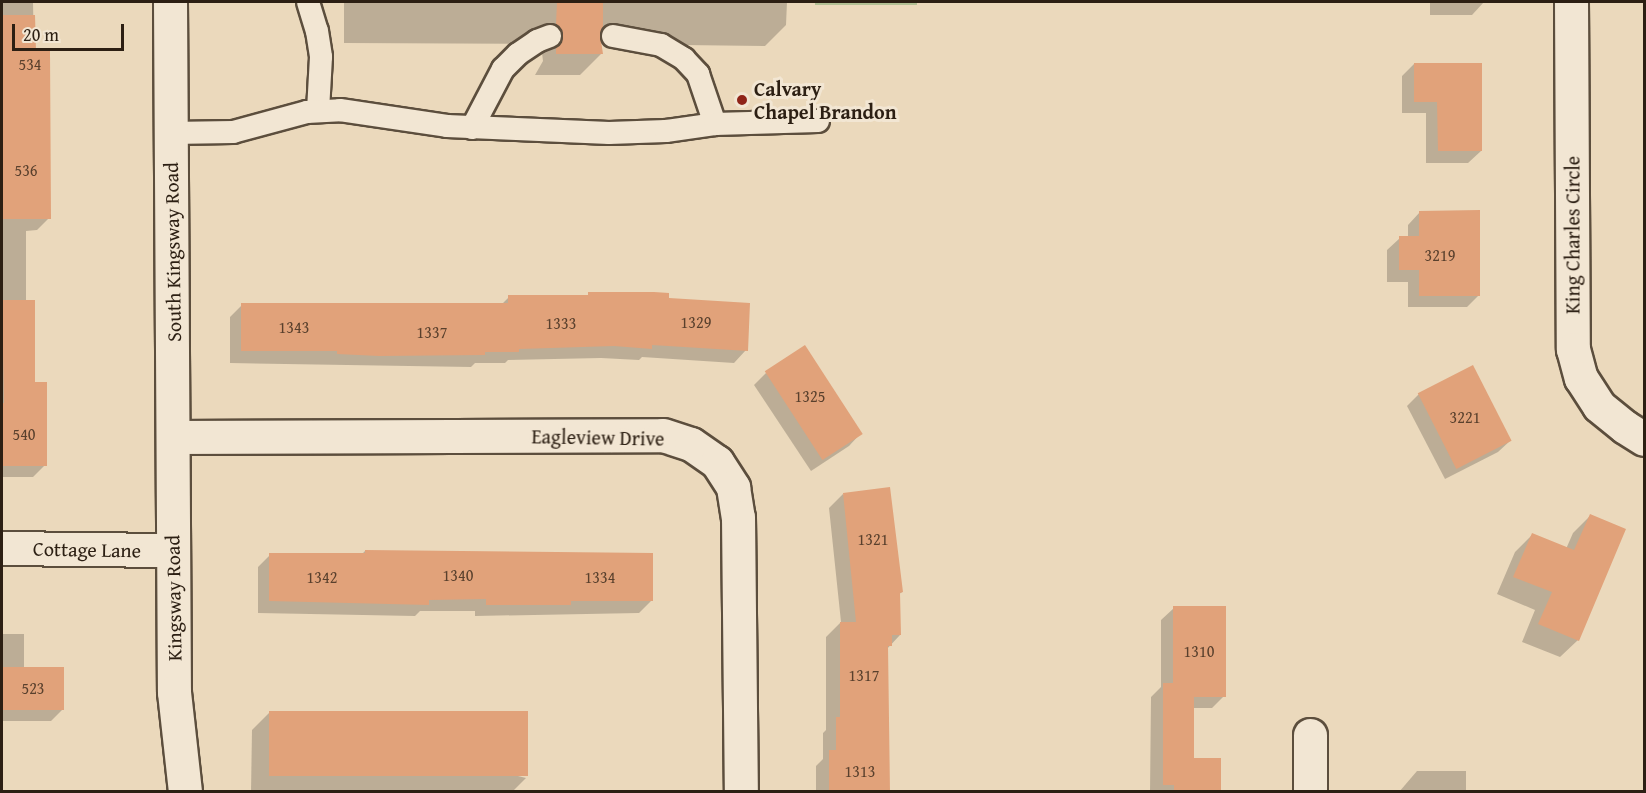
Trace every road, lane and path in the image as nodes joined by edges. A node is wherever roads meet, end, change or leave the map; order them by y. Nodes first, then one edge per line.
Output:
1 (170, 2) edge
2 (308, 2) edge
3 (1571, 2) edge
4 (550, 36) dead end
5 (613, 36) dead end
6 (318, 110) junction
7 (818, 121) dead end
8 (715, 124) junction
9 (472, 128) junction
10 (171, 133) junction
11 (173, 437) junction
12 (1644, 439) edge
13 (172, 503) joint
14 (2, 548) edge
15 (172, 550) junction
16 (174, 692) junction
17 (1310, 735) dead end
18 (161, 792) edge
19 (185, 792) edge
20 (741, 792) edge
21 (1310, 792) edge

1 - 10 street, South Kingsway Road
2 - 6 lane
3 - 12 street, King Charles Circle
4 - 9 lane
5 - 8 lane
6 - 9 lane
6 - 10 lane
7 - 8 lane
8 - 9 lane
10 - 11 street, South Kingsway Road
11 - 13 street, South Kingsway Road
11 - 20 street, Eagleview Drive
13 - 15 street, Kingsway Road
14 - 15 street, Cottage Lane
15 - 16 street, Kingsway Road
16 - 18 street, Kingsway Road
16 - 19 street, Kingsway Road
17 - 21 street

